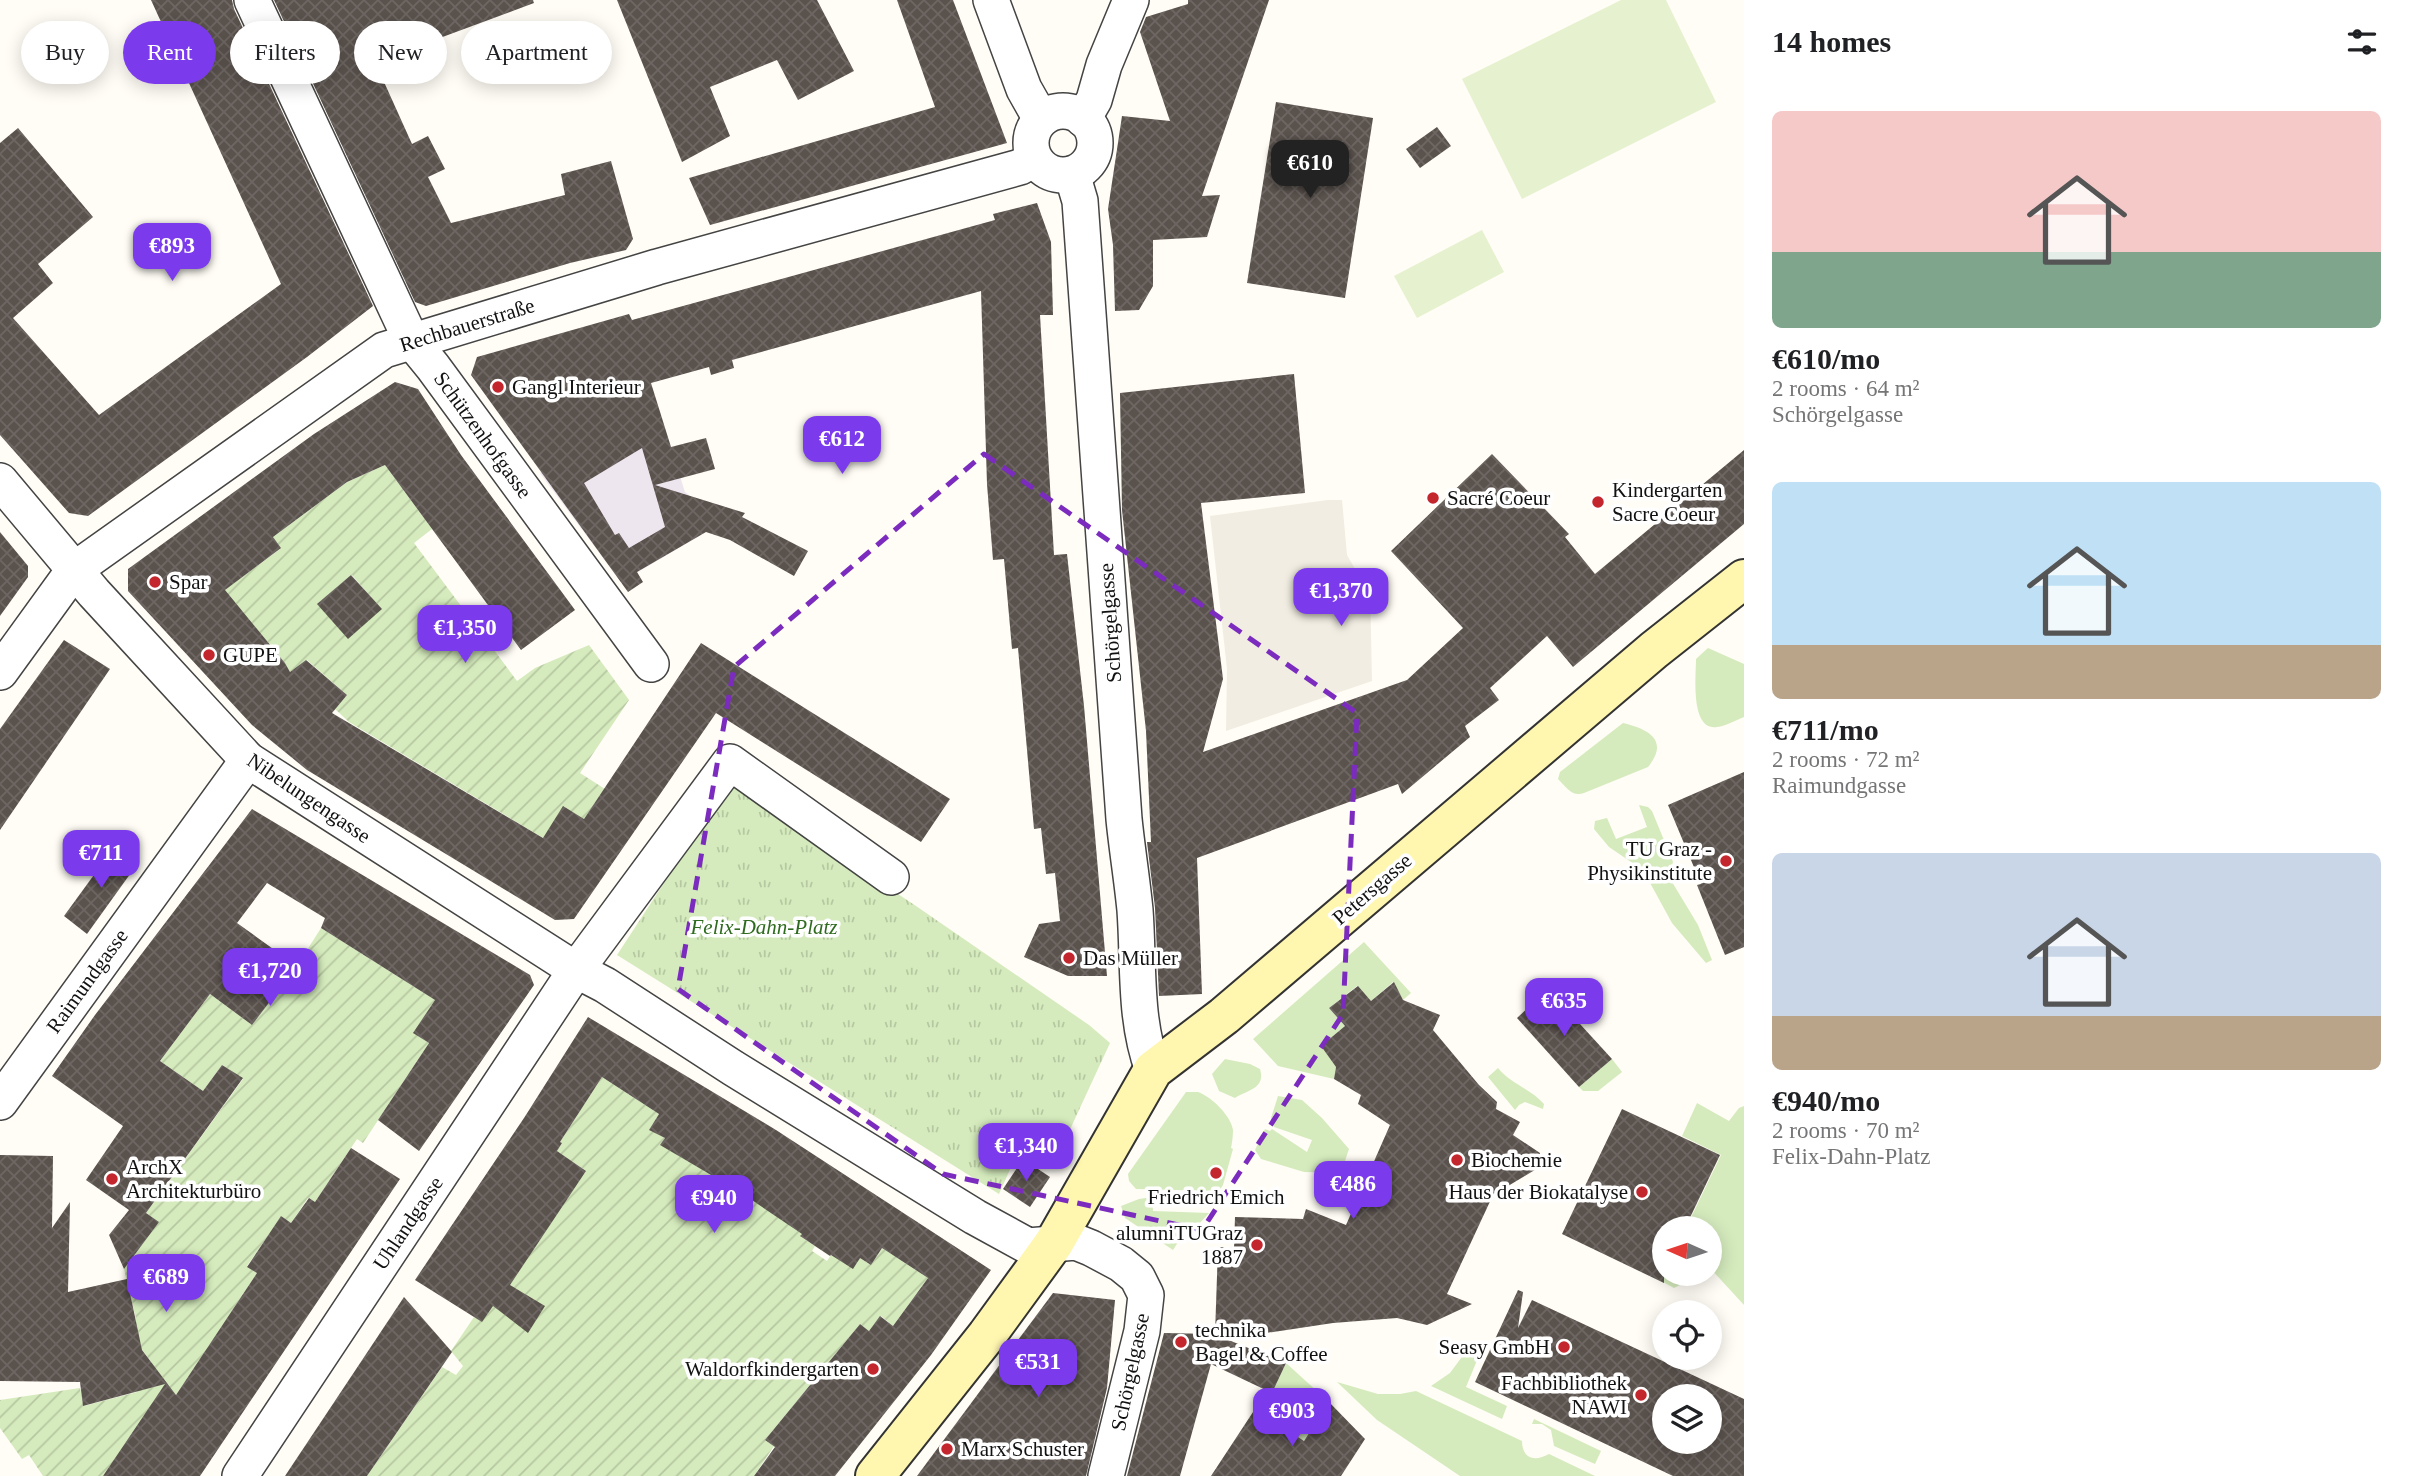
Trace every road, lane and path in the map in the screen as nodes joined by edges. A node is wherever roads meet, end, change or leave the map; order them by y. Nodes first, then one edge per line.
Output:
1 (252, 0) edge
2 (991, 0) edge
3 (1131, 0) edge
4 (1041, 119) junction
5 (1083, 119) junction
6 (1034, 159) junction
7 (1072, 174) junction
8 (411, 341) junction
9 (0, 481) edge
10 (74, 570) junction
11 (1744, 579) edge
12 (651, 664) dead end
13 (0, 672) edge
14 (248, 760) junction
15 (891, 877) dead end
16 (576, 970) junction
17 (1153, 1070) junction
18 (0, 1101) edge
19 (1054, 1243) junction
20 (240, 1476) edge
21 (875, 1476) edge
22 (1106, 1476) edge

1 - 8 street, Schützenhofgasse
2 - 4 street
3 - 5 street
4 - 5 street
4 - 6 street
5 - 7 street
6 - 7 street
6 - 8 street, Rechbauerstraße
7 - 17 street, Schörgelgasse
8 - 10 street, Rechbauerstraße
8 - 12 street, Schützenhofgasse
9 - 10 street, Nibelungengasse
10 - 13 street, Rechbauerstraße
10 - 14 street, Nibelungengasse
11 - 17 main road, Petersgasse
14 - 16 street, Nibelungengasse
14 - 18 street, Raimundgasse
15 - 16 street
16 - 19 street
16 - 20 street, Uhlandgasse
17 - 19 main road, Petersgasse
19 - 21 main road, Petersgasse
19 - 22 street, Schörgelgasse

